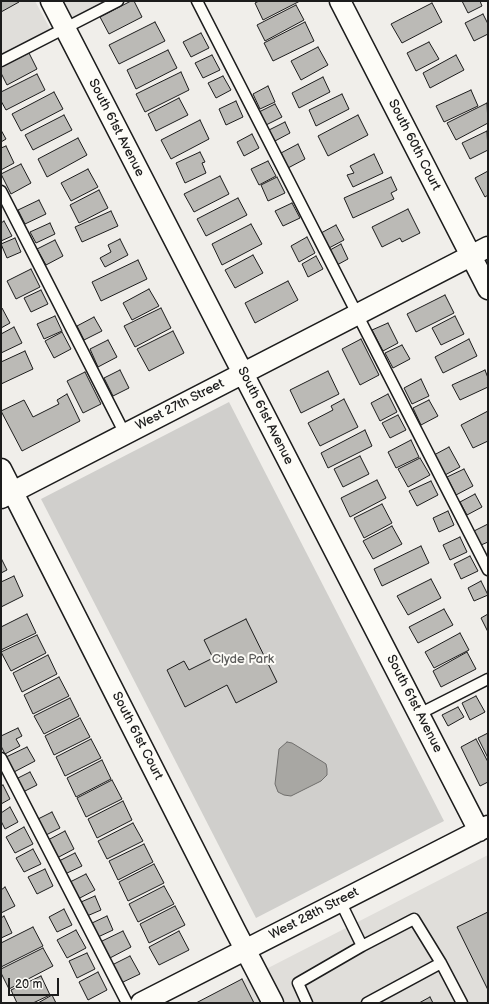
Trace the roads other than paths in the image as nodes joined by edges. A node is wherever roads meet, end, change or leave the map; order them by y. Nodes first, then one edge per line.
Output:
1 (51, 1) edge
2 (118, 1) edge
3 (197, 1) edge
4 (340, 1) edge
5 (65, 28) junction
6 (1, 61) edge
7 (1, 191) edge
8 (488, 246) edge
9 (470, 256) junction
10 (488, 289) edge
11 (357, 314) junction
12 (243, 373) junction
13 (124, 434) junction
14 (1, 469) edge
15 (7, 495) edge
16 (488, 570) edge
17 (488, 680) edge
18 (419, 714) junction
19 (1, 758) edge
20 (484, 828) edge
21 (340, 901) junction
22 (362, 946) junction
23 (245, 950) junction
24 (441, 963) junction
25 (127, 1003) edge
26 (141, 1003) edge
27 (273, 1003) edge
28 (307, 1003) edge
29 (367, 1003) edge
30 (462, 1003) edge

1 - 5 street, South 61st Avenue
2 - 5 lane
3 - 11 lane
4 - 9 street, South 60th Court
5 - 6 lane
5 - 12 street, South 61st Avenue
7 - 13 lane
8 - 9 street, West 27th Street
9 - 10 street, South 60th Court
9 - 11 street, West 27th Street
11 - 12 street, West 27th Street
11 - 16 lane
12 - 13 street, West 27th Street
12 - 18 street, South 61st Avenue
13 - 15 street, West 27th Street
14 - 15 street, South 61st Court
15 - 23 street, South 61st Court
17 - 18 lane
18 - 20 street, South 61st Avenue
19 - 25 lane
20 - 21 street, West 28th Street
21 - 22 lane
21 - 23 street, West 28th Street
22 - 24 lane
22 - 28 lane
23 - 26 street, West 28th Street
23 - 27 street, South 61st Court
24 - 29 lane
24 - 30 lane

